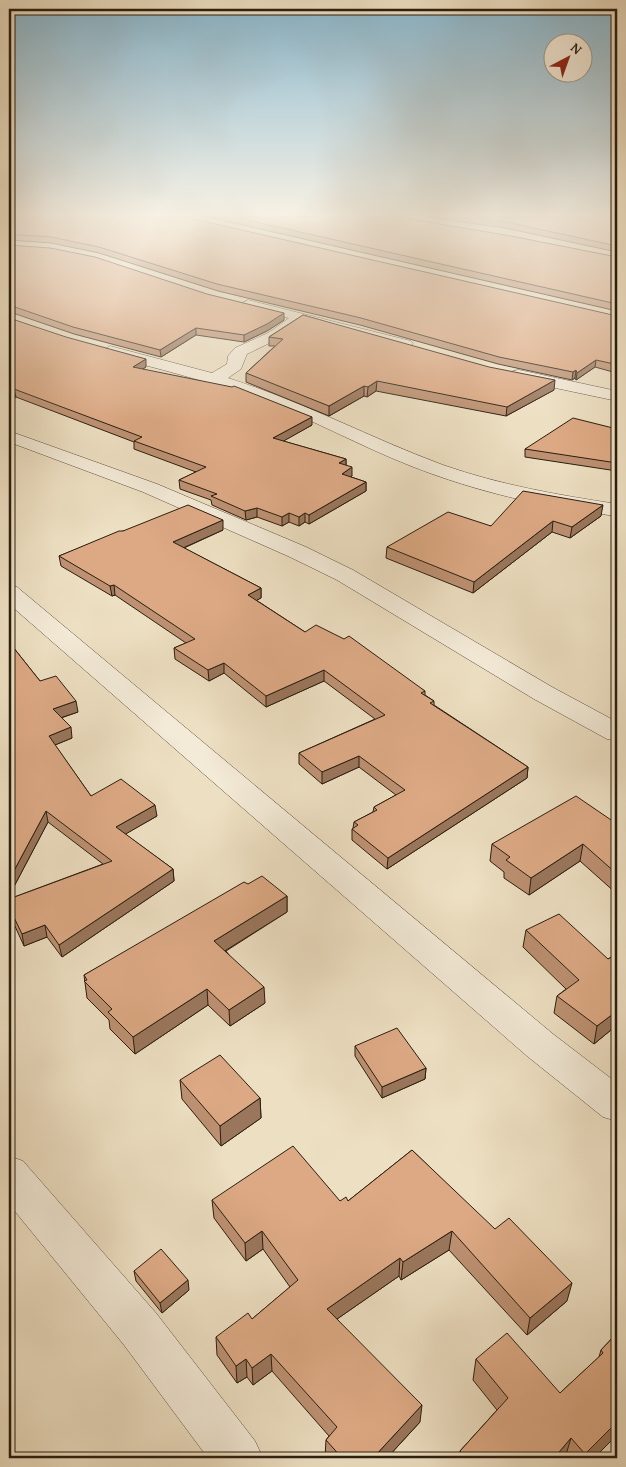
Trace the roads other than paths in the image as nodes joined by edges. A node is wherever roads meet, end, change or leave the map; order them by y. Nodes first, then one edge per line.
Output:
1 (230, 300) edge
2 (302, 317) junction
3 (96, 348) edge
4 (421, 349) edge
5 (504, 372) edge
6 (214, 379) junction
7 (616, 396) edge
8 (9, 436) edge
9 (617, 510) edge
10 (9, 592) edge
11 (617, 733) edge
12 (617, 1104) edge
13 (9, 1174) edge
14 (238, 1458) edge

1 - 2 street
2 - 4 street
2 - 6 street
3 - 6 street
5 - 7 street
6 - 9 street
8 - 11 street
10 - 12 street
13 - 14 street

